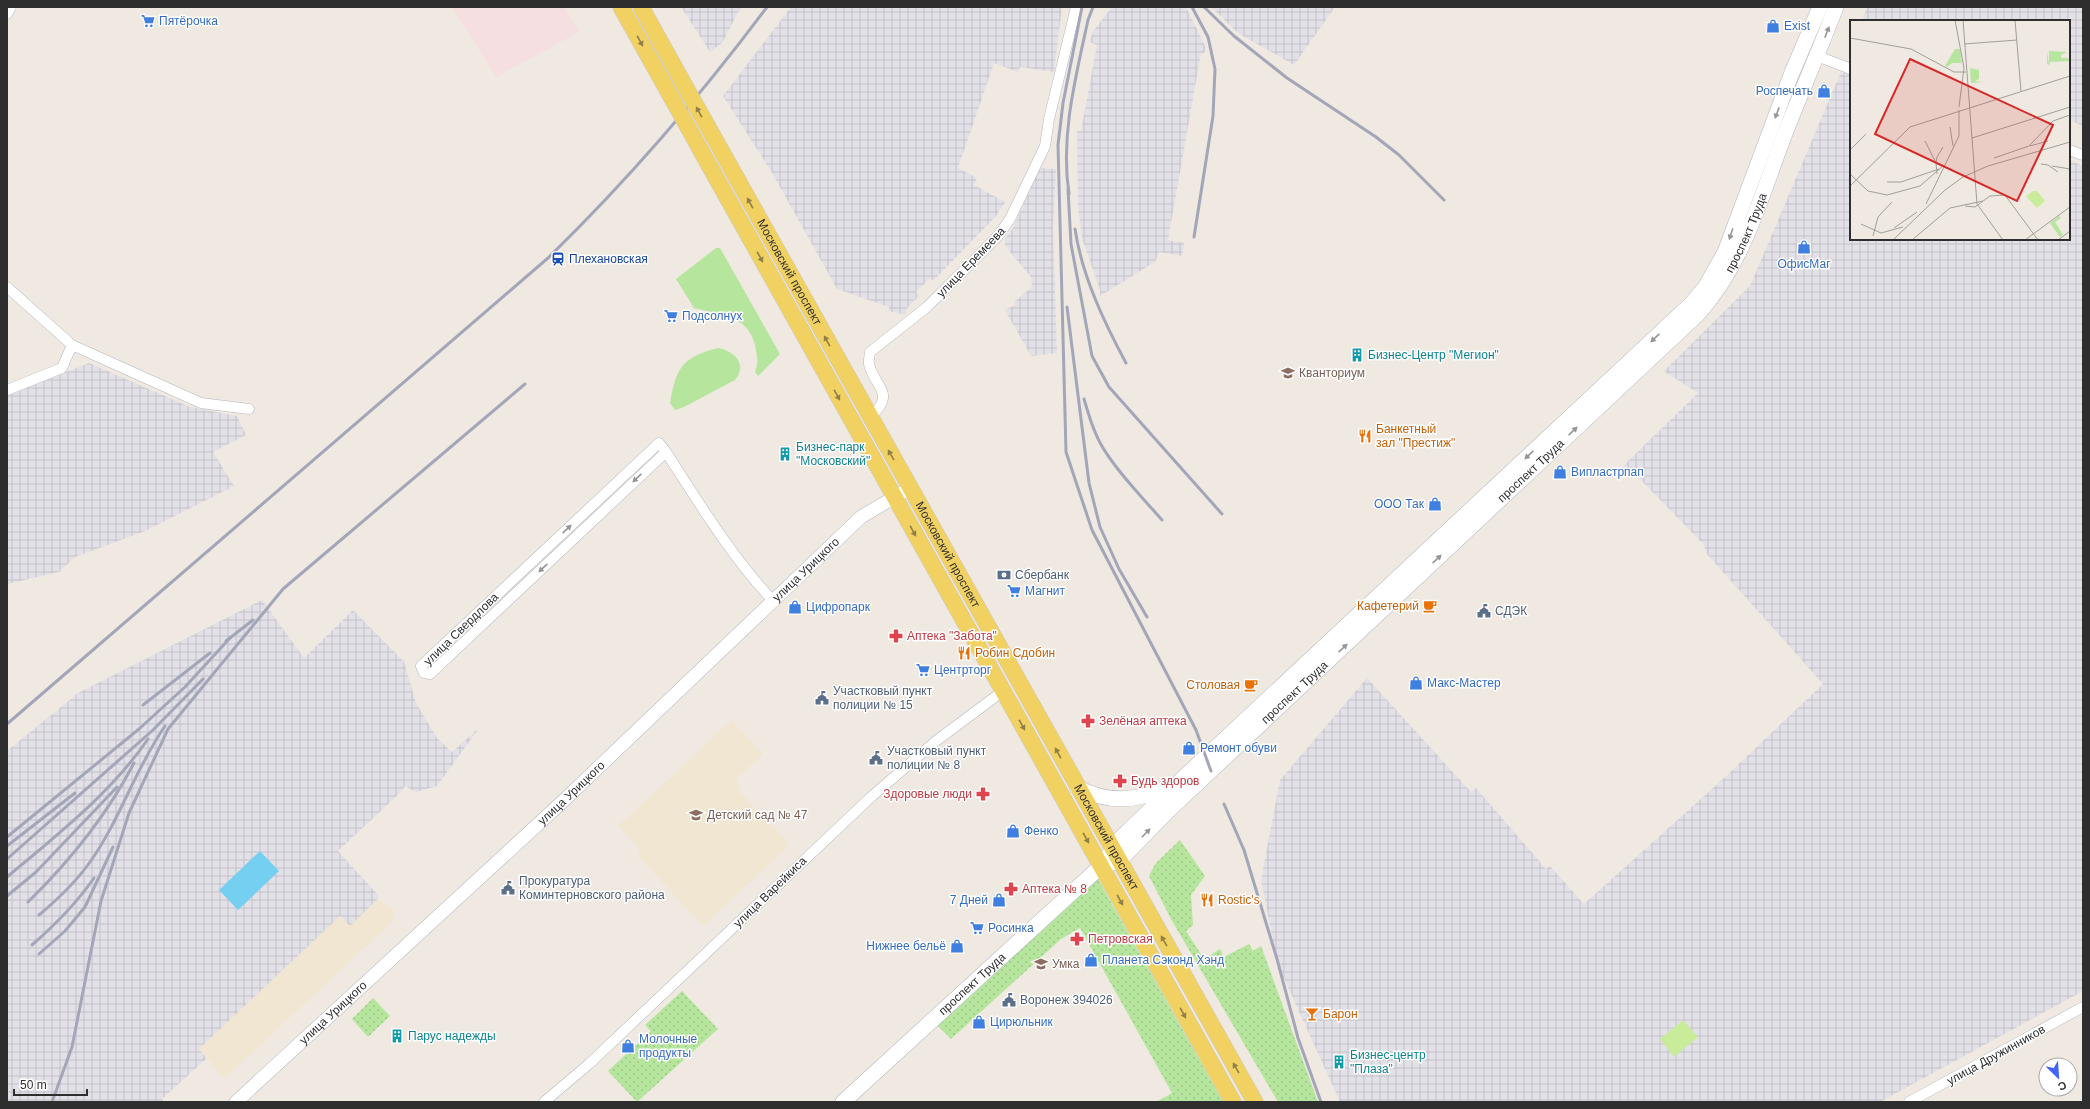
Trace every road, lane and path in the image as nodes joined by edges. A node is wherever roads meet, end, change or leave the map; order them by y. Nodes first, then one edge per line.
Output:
1 (11, 7) edge
2 (621, 7) edge
3 (641, 7) edge
4 (1076, 7) edge
5 (1820, 7) edge
6 (1836, 7) edge
7 (7, 14) edge
8 (1801, 50) junction
9 (1817, 56) junction
10 (1850, 69) edge
11 (2070, 150) edge
12 (2083, 155) edge
13 (7, 287) edge
14 (72, 345) junction
15 (7, 390) edge
16 (1606, 392) junction
17 (249, 409) dead end
18 (870, 418) junction
19 (666, 452) junction
20 (910, 488) junction
21 (894, 498) junction
22 (774, 601) junction
23 (1003, 691) junction
24 (1180, 781) junction
25 (1077, 787) junction
26 (1116, 855) junction
27 (1101, 866) junction
28 (2083, 1007) edge
29 (236, 1102) edge
30 (544, 1102) edge
31 (843, 1102) edge
32 (1233, 1102) edge
33 (1255, 1102) edge
34 (1909, 1102) edge

1 - 7 street
2 -> 21 main road, Московский проспект, bridge
18 -> 3 main road, Московский проспект, bridge
4 - 18 street, улица Еремеева
5 - 8 main road, проспект Труда
9 -> 6 main road, проспект Труда
8 - 9 main road
8 -> 16 main road, проспект Труда
9 - 10 street
9 - 16 main road, проспект Труда
11 - 12 street
13 - 14 street
14 - 15 street
14 - 17 street
16 -> 24 main road, проспект Труда
26 -> 16 main road, проспект Труда
20 -> 18 main road, Московский проспект
19 -> 19 street, улица Свердлова
19 - 22 street
20 - 21 street, улица Урицкого
25 -> 20 main road, Московский проспект
21 - 22 street, улица Урицкого
21 -> 23 main road, Московский проспект
22 - 29 street, улица Урицкого
23 -> 27 main road, Московский проспект
23 - 30 street, улица Варейкиса
24 - 25 main road
24 - 26 main road, проспект Труда
25 - 26 main road, Московский проспект
26 - 27 main road, проспект Труда
33 -> 26 main road, Московский проспект
27 - 31 main road, проспект Труда
27 -> 32 main road, Московский проспект
28 - 34 street, улица Дружинников

